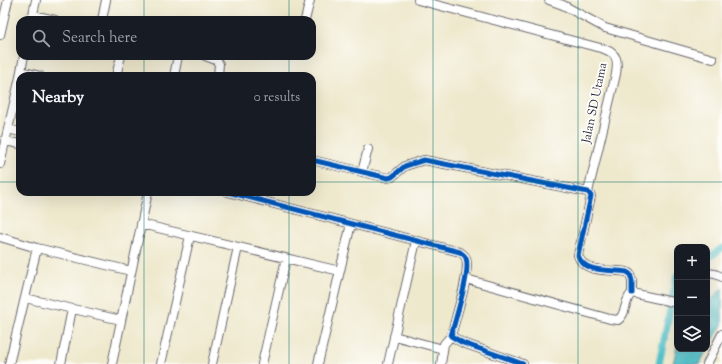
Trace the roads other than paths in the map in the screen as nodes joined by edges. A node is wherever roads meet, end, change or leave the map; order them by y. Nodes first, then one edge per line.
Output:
1 (7, 0) edge
2 (36, 0) edge
3 (106, 0) edge
4 (310, 0) edge
5 (418, 0) edge
6 (549, 0) edge
7 (32, 16) edge
8 (103, 16) edge
9 (306, 16) edge
10 (0, 35) edge
11 (713, 59) dead end
12 (23, 60) edge
13 (120, 60) edge
14 (177, 60) edge
15 (216, 60) edge
16 (21, 72) edge
17 (117, 72) edge
18 (175, 72) edge
19 (218, 72) edge
20 (16, 93) edge
21 (8, 129) junction
22 (16, 131) edge
23 (5, 141) junction
24 (16, 143) edge
25 (368, 149) dead end
26 (1, 155) edge
27 (316, 161) edge
28 (0, 164) edge
29 (362, 172) junction
30 (588, 192) junction
31 (147, 196) edge
32 (243, 196) edge
33 (141, 224) junction
34 (351, 224) junction
35 (190, 236) junction
36 (0, 237) edge
37 (416, 240) junction
38 (238, 247) junction
39 (36, 248) junction
40 (286, 259) junction
41 (131, 270) junction
42 (340, 271) junction
43 (710, 273) edge
44 (722, 277) edge
45 (466, 279) junction
46 (632, 293) junction
47 (25, 298) junction
48 (674, 302) edge
49 (72, 309) junction
50 (121, 320) junction
51 (722, 334) edge
52 (394, 336) junction
53 (451, 336) junction
54 (443, 350) junction
55 (9, 364) edge
56 (61, 364) edge
57 (112, 364) edge
58 (161, 364) edge
59 (212, 364) edge
60 (262, 364) edge
61 (318, 364) edge
62 (388, 364) edge
63 (441, 364) edge
64 (523, 364) edge
65 (707, 364) edge

1 - 10 street
2 - 7 street
3 - 8 street
4 - 9 street
5 - 30 street, Jalan SD Utama
6 - 11 street
12 - 16 street
13 - 17 street
14 - 18 street
15 - 19 street
20 - 21 street
21 - 22 street
21 - 23 street
23 - 24 street
23 - 26 street
25 - 29 street
26 - 28 street
27 - 29 street
29 - 30 street
30 - 46 street
31 - 33 street
32 - 34 street
33 - 35 street
33 - 41 street
34 - 37 street
34 - 42 street
35 - 38 street
35 - 58 street
36 - 39 street
37 - 45 street
37 - 52 street
38 - 40 street
38 - 59 street
39 - 41 street
39 - 47 street
40 - 42 street
40 - 60 street
41 - 50 street
42 - 61 street
43 - 44 street
45 - 46 street
45 - 53 street
46 - 48 street
47 - 49 street
47 - 55 street
49 - 50 street
49 - 56 street
50 - 57 street
51 - 65 street
52 - 54 street
52 - 62 street
53 - 54 street
53 - 64 street
54 - 63 street

